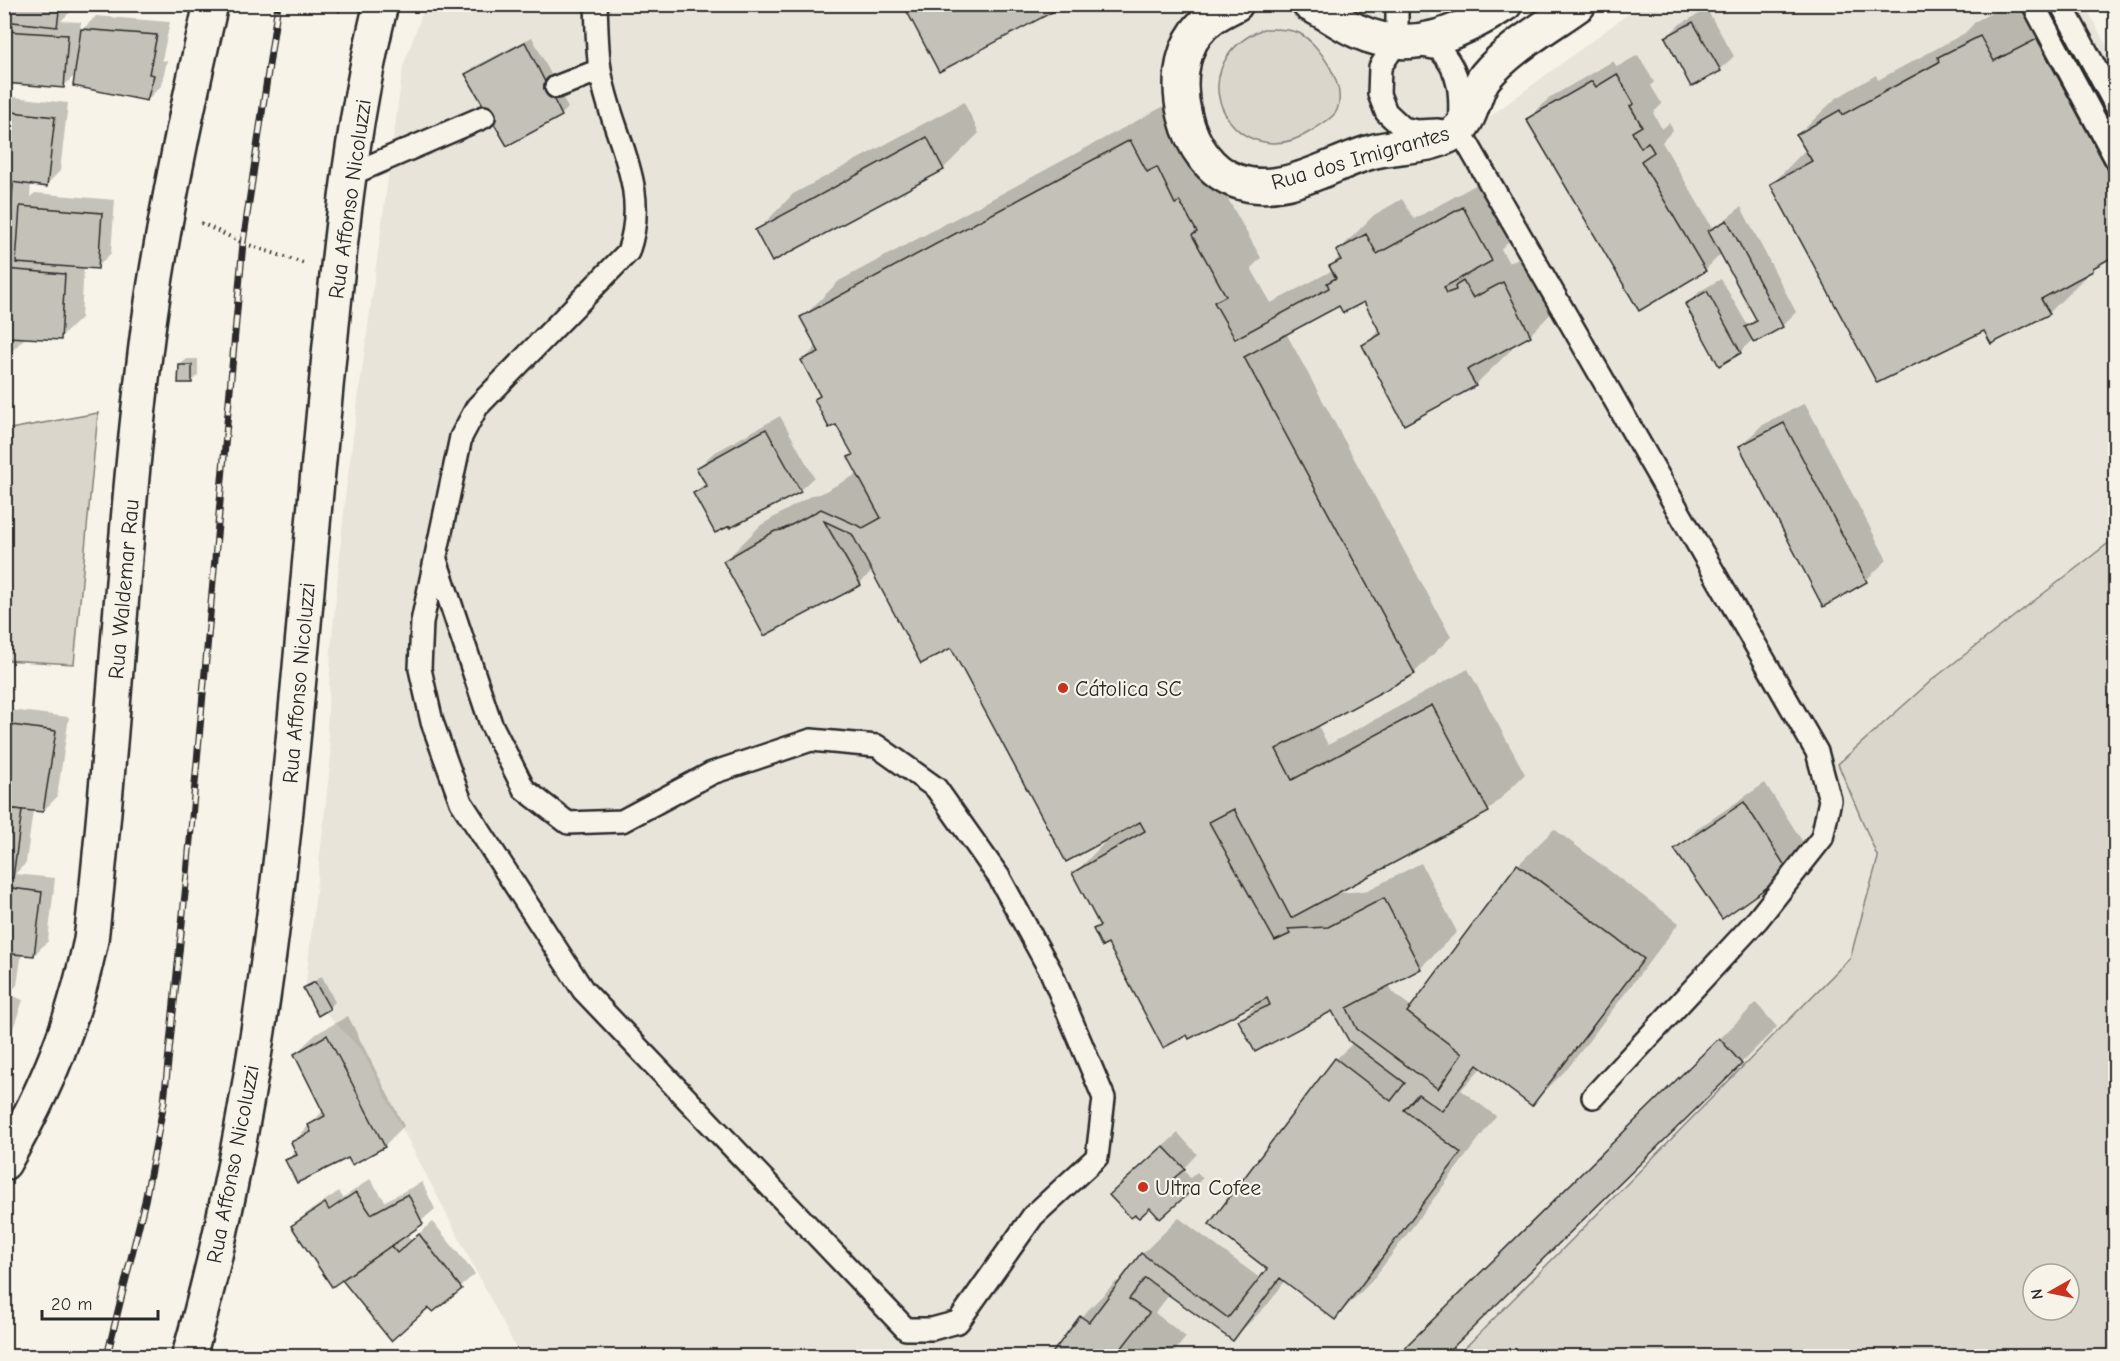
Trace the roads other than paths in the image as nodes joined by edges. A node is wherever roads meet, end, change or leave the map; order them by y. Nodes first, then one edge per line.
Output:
1 (211, 4) edge
2 (381, 4) edge
3 (596, 4) edge
4 (1236, 4) edge
5 (1309, 4) edge
6 (1397, 4) edge
7 (1505, 4) edge
8 (1579, 4) edge
9 (2033, 4) edge
10 (2061, 4) edge
11 (1397, 42) junction
12 (600, 70) junction
13 (556, 87) dead end
14 (2115, 106) edge
15 (484, 117) dead end
16 (1460, 129) junction
17 (2115, 159) edge
18 (349, 175) junction
19 (436, 560) junction
20 (1593, 1097) dead end
21 (4, 1163) edge
22 (189, 1356) edge

1 - 21 street, Rua Waldemar Rau
2 - 18 street, Rua Affonso Nicoluzzi
3 - 12 lane
4 - 16 street, Rua dos Imigrantes
5 - 11 street
6 - 11 lane
7 - 11 street
8 - 16 street, Rua dos Imigrantes
9 - 17 lane
10 - 14 lane
11 - 16 lane
11 - 16 lane
12 - 13 lane
12 - 19 lane
15 - 18 lane
16 - 20 lane
18 - 22 street, Rua Affonso Nicoluzzi
19 - 19 lane

